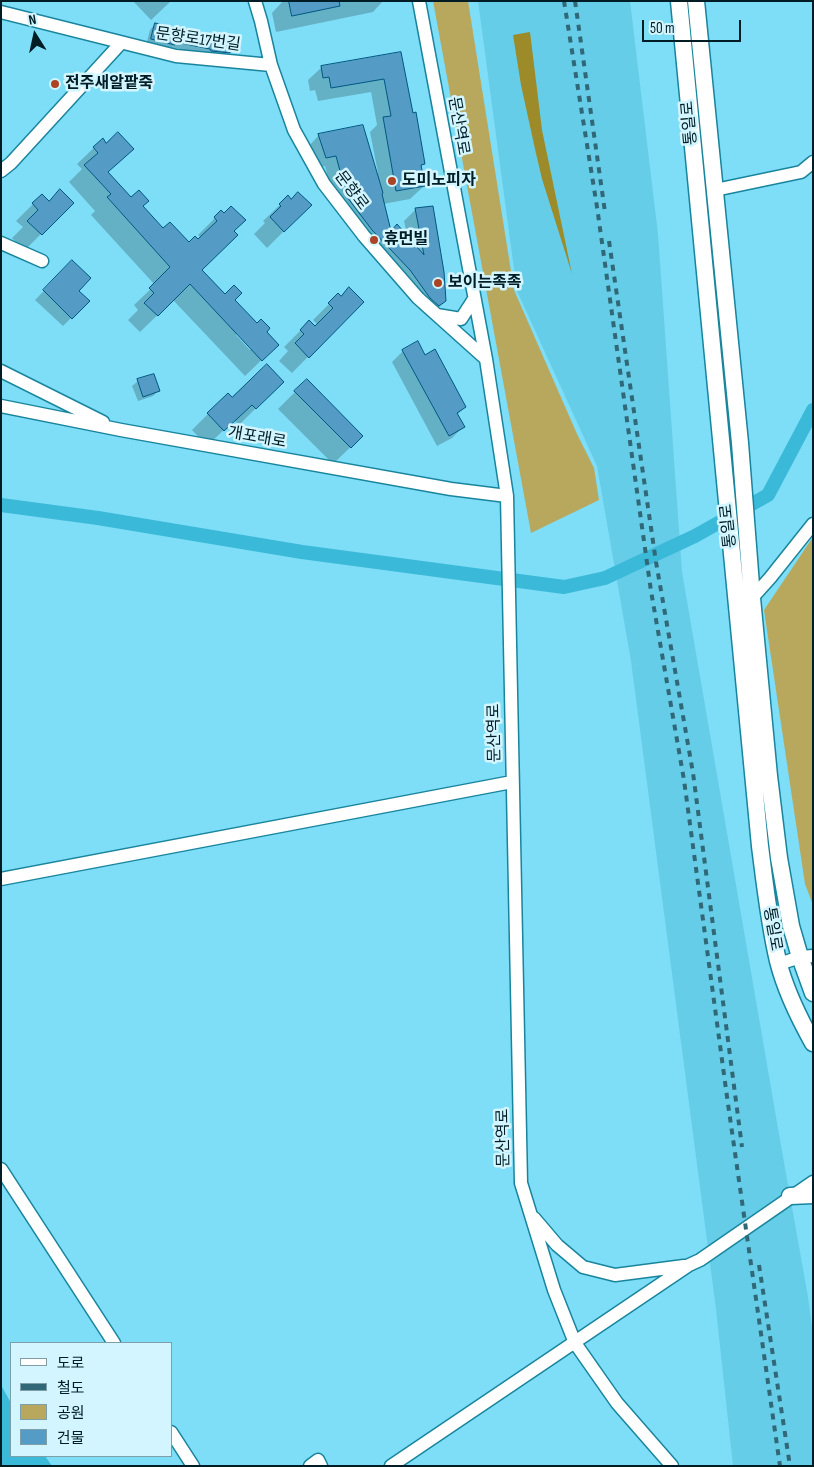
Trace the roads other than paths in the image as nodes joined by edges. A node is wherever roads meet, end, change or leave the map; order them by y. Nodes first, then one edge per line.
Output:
1 (255, 1) edge
2 (418, 1) edge
3 (679, 1) edge
4 (696, 1) edge
5 (1, 12) edge
6 (121, 43) junction
7 (271, 65) junction
8 (813, 162) edge
9 (1, 171) edge
10 (714, 190) junction
11 (1, 243) edge
12 (42, 261) dead end
13 (474, 299) junction
14 (437, 315) junction
15 (486, 359) junction
16 (1, 371) edge
17 (1, 406) edge
18 (121, 430) junction
19 (507, 496) junction
20 (813, 524) edge
21 (752, 598) junction
22 (512, 782) junction
23 (1, 879) edge
24 (806, 956) edge
25 (779, 964) junction
26 (813, 993) edge
27 (813, 1043) edge
28 (1, 1169) edge
29 (813, 1182) edge
30 (813, 1195) edge
31 (790, 1196) junction
32 (530, 1214) junction
33 (689, 1265) junction
34 (113, 1342) edge
35 (575, 1343) junction
36 (172, 1434) edge
37 (193, 1466) edge
38 (310, 1466) edge
39 (321, 1466) edge
40 (390, 1466) edge
41 (672, 1466) edge

1 - 7 street, 문향로
2 - 13 street, 문산역로
3 - 25 main road, 통일로
4 - 10 main road, 통일로
5 - 6 street, 문향로17번길
6 - 7 street, 문향로17번길
6 - 9 street
7 - 14 street, 문향로
8 - 10 street
10 - 21 main road, 통일로
11 - 12 street
13 - 14 street
13 - 15 street, 문산역로
14 - 15 street, 문향로
15 - 19 street, 문산역로
16 - 18 street
17 - 18 street, 개포래로
18 - 19 street, 개포래로
19 - 22 street, 문산역로
20 - 21 street
21 - 24 main road, 통일로
22 - 23 street
22 - 32 street, 문산역로
24 - 25 street
24 - 26 main road, 통일로
25 - 27 main road, 통일로
28 - 34 street
29 - 31 street
30 - 31 main road
31 - 33 street
32 - 33 street
32 - 35 street, 문산역로
33 - 35 street
35 - 40 street
35 - 41 street, 문산역로
36 - 37 street
38 - 39 street

